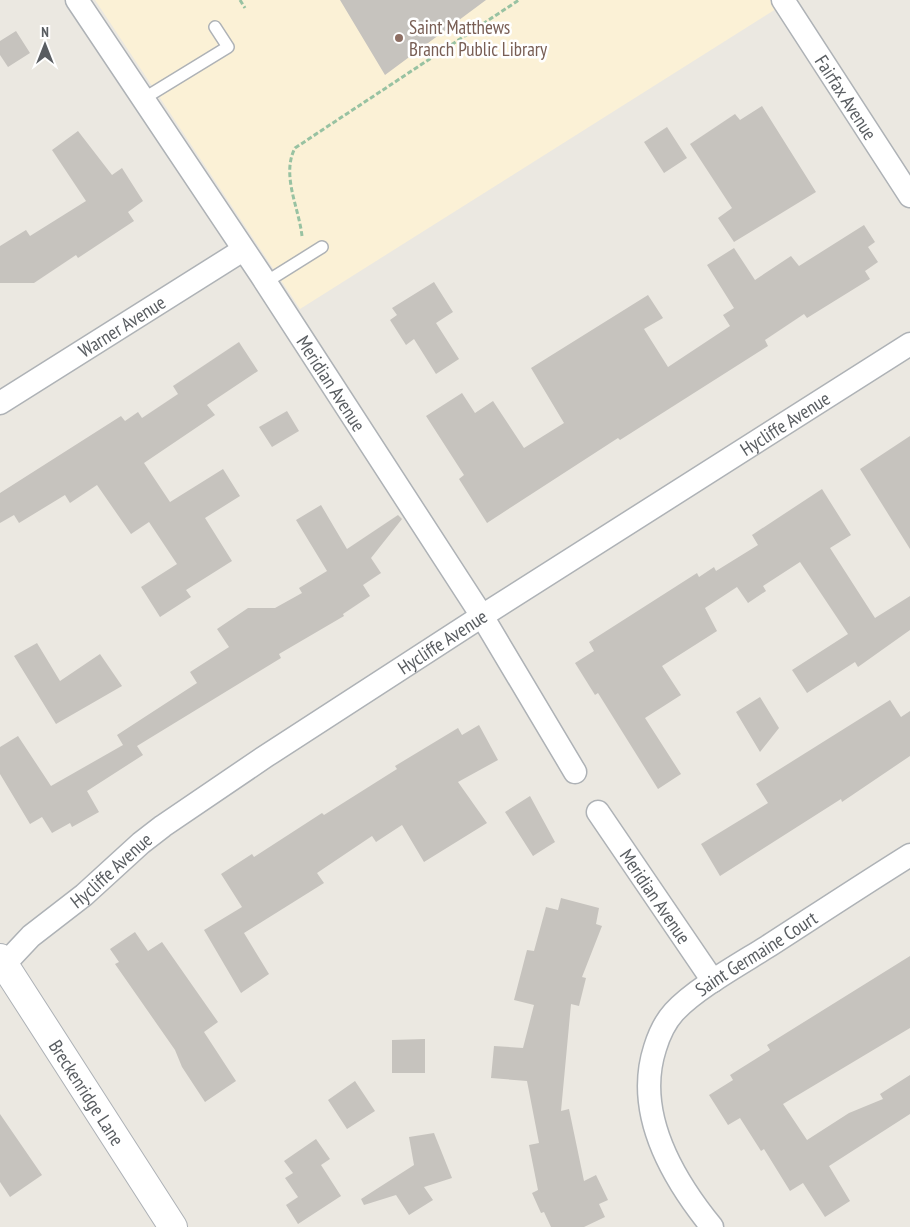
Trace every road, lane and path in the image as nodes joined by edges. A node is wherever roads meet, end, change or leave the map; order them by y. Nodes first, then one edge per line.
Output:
1 (77, 0) edge
2 (240, 0) edge
3 (519, 0) edge
4 (783, 0) edge
5 (245, 8) dead end
6 (215, 27) dead end
7 (143, 99) junction
8 (910, 196) edge
9 (303, 240) dead end
10 (322, 247) dead end
11 (243, 250) junction
12 (266, 282) junction
13 (910, 344) edge
14 (0, 403) edge
15 (482, 616) junction
16 (575, 772) dead end
17 (598, 812) dead end
18 (910, 855) edge
19 (1, 964) edge
20 (713, 981) junction
21 (173, 1227) edge
22 (712, 1227) edge

1 - 7 street, Meridian Avenue
2 - 5 path
3 - 9 path
4 - 8 street, Fairfax Avenue
6 - 7 lane
7 - 11 street, Meridian Avenue
10 - 12 lane
11 - 12 street, Meridian Avenue
11 - 14 street, Warner Avenue
12 - 15 street, Meridian Avenue
13 - 15 street, Hycliffe Avenue
15 - 16 street, Meridian Avenue
15 - 19 street, Hycliffe Avenue
17 - 20 street, Meridian Avenue
18 - 20 street, Saint Germaine Court
19 - 21 main road, Breckenridge Lane
20 - 22 street, Saint Germaine Court

